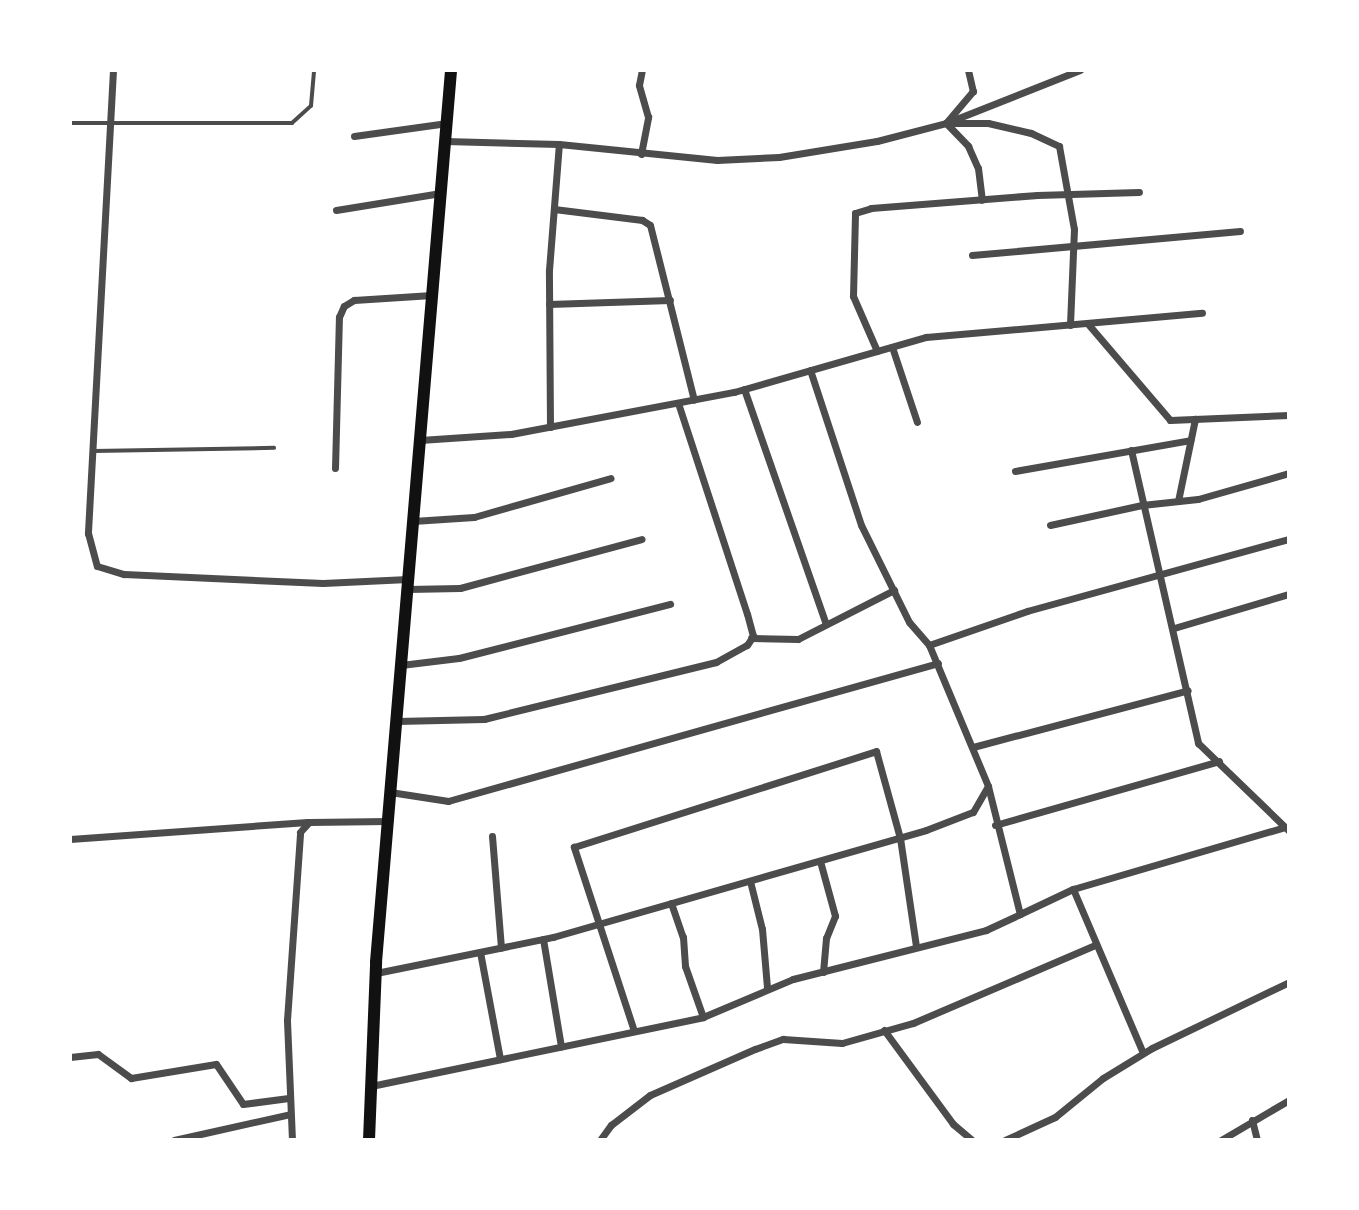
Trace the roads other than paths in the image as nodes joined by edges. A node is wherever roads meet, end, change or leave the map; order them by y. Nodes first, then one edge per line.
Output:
1 (113, 70) edge
2 (314, 70) edge
3 (451, 70) edge
4 (642, 70) edge
5 (968, 70) edge
6 (1080, 70) edge
7 (70, 123) edge
8 (447, 123) junction
9 (946, 123) junction
10 (112, 125) junction
11 (354, 135) dead end
12 (445, 141) junction
13 (559, 144) junction
14 (642, 154) junction
15 (1139, 192) dead end
16 (441, 193) junction
17 (1067, 197) junction
18 (982, 200) junction
19 (554, 209) junction
20 (337, 210) dead end
21 (1240, 231) dead end
22 (1073, 245) junction
23 (972, 255) dead end
24 (432, 295) junction
25 (670, 300) junction
26 (549, 304) junction
27 (1202, 313) dead end
28 (1088, 324) junction
29 (1070, 325) junction
30 (892, 346) junction
31 (877, 351) junction
32 (810, 370) junction
33 (744, 389) junction
34 (694, 400) junction
35 (678, 403) junction
36 (1289, 415) edge
37 (1195, 419) junction
38 (917, 422) dead end
39 (550, 427) junction
40 (420, 440) junction
41 (1190, 440) junction
42 (274, 447) dead end
43 (1131, 450) junction
44 (92, 452) junction
45 (335, 468) dead end
46 (1015, 471) dead end
47 (1289, 473) edge
48 (611, 478) dead end
49 (1178, 501) junction
50 (1142, 505) junction
51 (414, 521) junction
52 (1050, 525) dead end
53 (641, 539) dead end
54 (1289, 539) edge
55 (1157, 575) junction
56 (408, 584) junction
57 (894, 590) junction
58 (1289, 594) edge
59 (670, 604) dead end
60 (826, 624) junction
61 (1174, 628) junction
62 (751, 638) junction
63 (929, 645) junction
64 (938, 663) junction
65 (401, 665) junction
66 (1188, 690) junction
67 (397, 721) junction
68 (973, 747) junction
69 (1219, 761) junction
70 (988, 786) junction
71 (390, 792) junction
72 (388, 821) junction
73 (309, 822) junction
74 (995, 825) junction
75 (1285, 829) edge
76 (492, 836) dead end
77 (900, 838) junction
78 (70, 839) edge
79 (820, 860) junction
80 (750, 880) junction
81 (1073, 888) junction
82 (671, 903) junction
83 (1020, 914) junction
84 (600, 923) junction
85 (543, 939) junction
86 (1095, 945) junction
87 (916, 946) junction
88 (501, 948) junction
89 (480, 952) junction
90 (823, 972) junction
91 (376, 974) junction
92 (1289, 982) edge
93 (767, 987) junction
94 (703, 1017) junction
95 (884, 1030) junction
96 (634, 1031) junction
97 (561, 1046) junction
98 (1143, 1053) junction
99 (70, 1057) edge
100 (499, 1059) junction
101 (371, 1086) junction
102 (289, 1098) junction
103 (1289, 1100) edge
104 (290, 1114) junction
105 (1252, 1119) junction
106 (174, 1140) edge
107 (292, 1140) edge
108 (369, 1140) edge
109 (600, 1140) edge
110 (972, 1140) edge
111 (1005, 1140) edge
112 (1221, 1140) edge
113 (1257, 1140) edge

1 - 10 street
2 - 10 lane
3 - 8 main road
4 - 14 street
5 - 9 street
6 - 9 street
7 - 10 lane
8 - 11 street
8 - 12 main road
9 - 14 street
9 - 17 street
9 - 18 street
10 - 44 street
12 - 13 street
12 - 16 main road
13 - 14 street
13 - 19 street
15 - 17 street
16 - 20 street
16 - 24 main road
17 - 18 street
17 - 22 street
18 - 31 street
19 - 25 street
19 - 26 street
21 - 22 street
22 - 23 street
22 - 29 street
24 - 40 main road
24 - 45 street
25 - 26 street
25 - 34 street
26 - 39 street
27 - 28 street
28 - 29 street
28 - 37 street
29 - 30 street
30 - 31 street
30 - 38 street
31 - 32 street
32 - 33 street
32 - 57 street
33 - 34 street
33 - 60 street
34 - 35 street
35 - 39 street
35 - 62 street
36 - 37 street
37 - 41 street
39 - 40 street
40 - 51 main road
41 - 43 street
41 - 49 street
42 - 44 lane
43 - 46 street
43 - 50 street
44 - 56 street
47 - 49 street
48 - 51 street
49 - 50 street
50 - 52 street
50 - 55 street
51 - 56 main road
53 - 56 street
54 - 55 street
55 - 61 street
55 - 63 street
56 - 65 main road
57 - 60 street
57 - 63 street
58 - 61 street
59 - 65 street
60 - 62 street
61 - 66 street
62 - 67 street
63 - 64 street
64 - 68 street
64 - 71 street
65 - 67 main road
66 - 68 street
66 - 69 street
67 - 71 main road
68 - 70 street
69 - 74 street
69 - 75 street
70 - 74 street
70 - 77 street
71 - 72 main road
72 - 73 street
72 - 91 main road
73 - 78 street
73 - 102 street
74 - 83 street
75 - 81 street
76 - 88 street
77 - 79 street
77 - 84 street
77 - 87 street
79 - 80 street
79 - 90 street
80 - 82 street
80 - 93 street
81 - 83 street
81 - 86 street
82 - 84 street
82 - 94 street
83 - 87 street
84 - 85 street
84 - 96 street
85 - 88 street
85 - 97 street
86 - 95 street
86 - 98 street
87 - 90 street
88 - 89 street
89 - 91 street
89 - 100 street
90 - 93 street
91 - 101 main road
92 - 98 street
93 - 94 street
94 - 96 street
95 - 109 street
95 - 110 street
96 - 97 street
97 - 100 street
98 - 111 street
99 - 102 street
100 - 101 street
101 - 108 main road
102 - 104 street
103 - 105 street
104 - 106 street
104 - 107 street
105 - 112 street
105 - 113 street

